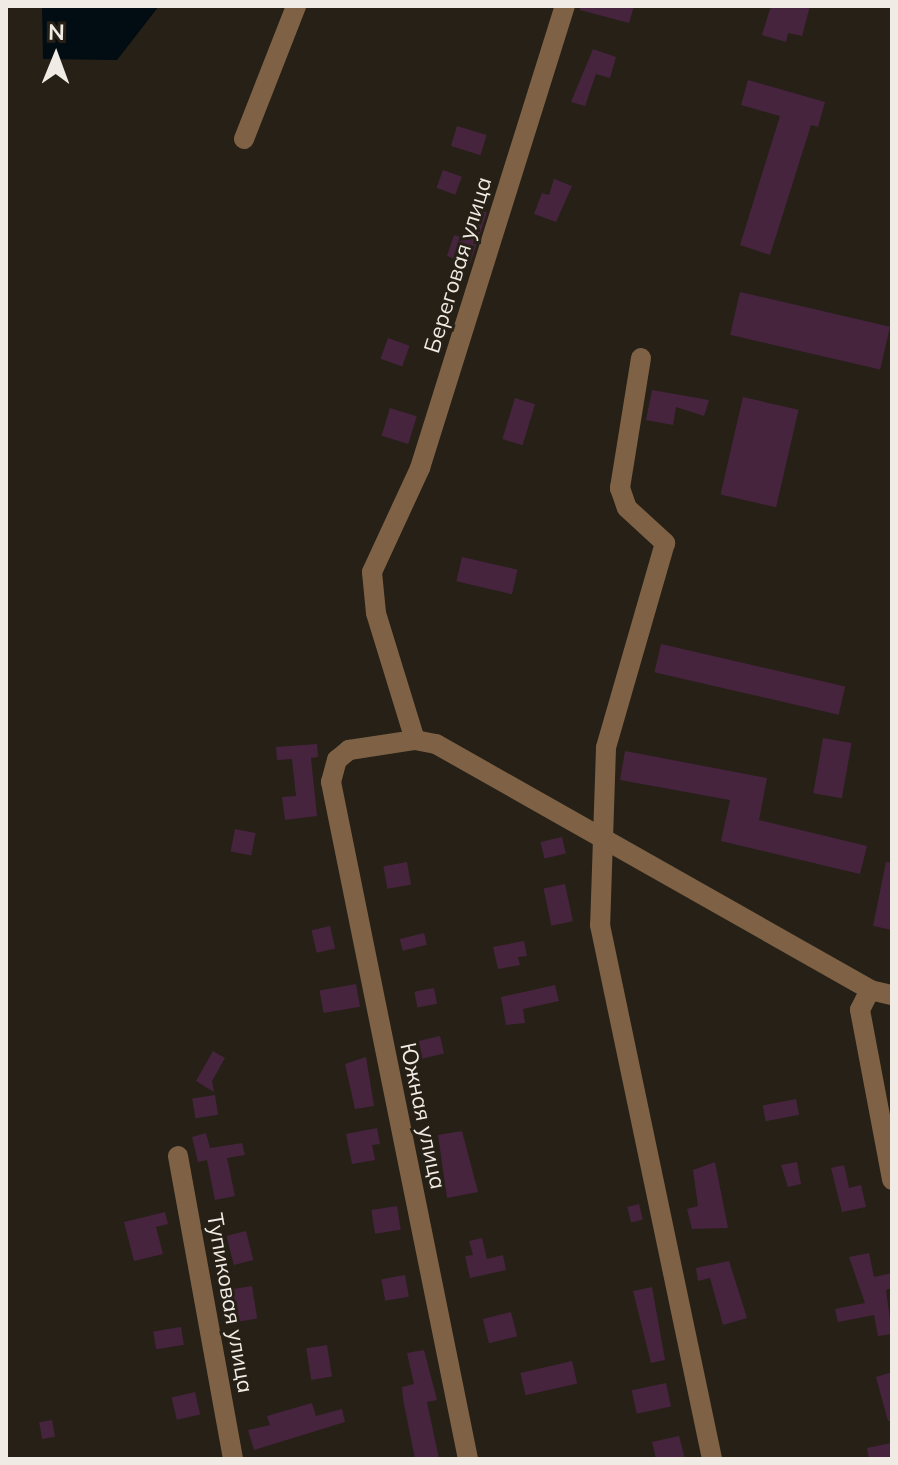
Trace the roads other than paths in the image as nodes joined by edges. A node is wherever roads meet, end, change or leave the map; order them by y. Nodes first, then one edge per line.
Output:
1 (296, 6) edge
2 (565, 6) edge
3 (244, 139) dead end
4 (641, 358) dead end
5 (415, 740) junction
6 (600, 832) junction
7 (870, 990) junction
8 (892, 995) edge
9 (178, 1156) dead end
10 (892, 1180) edge
11 (233, 1459) edge
12 (468, 1459) edge
13 (712, 1459) edge

1 - 3 street
2 - 5 street, Береговая улица
4 - 6 street
5 - 6 street
5 - 12 street, Южная улица
6 - 7 street
6 - 13 street
7 - 8 street
7 - 10 street
9 - 11 street, Тупиковая улица

